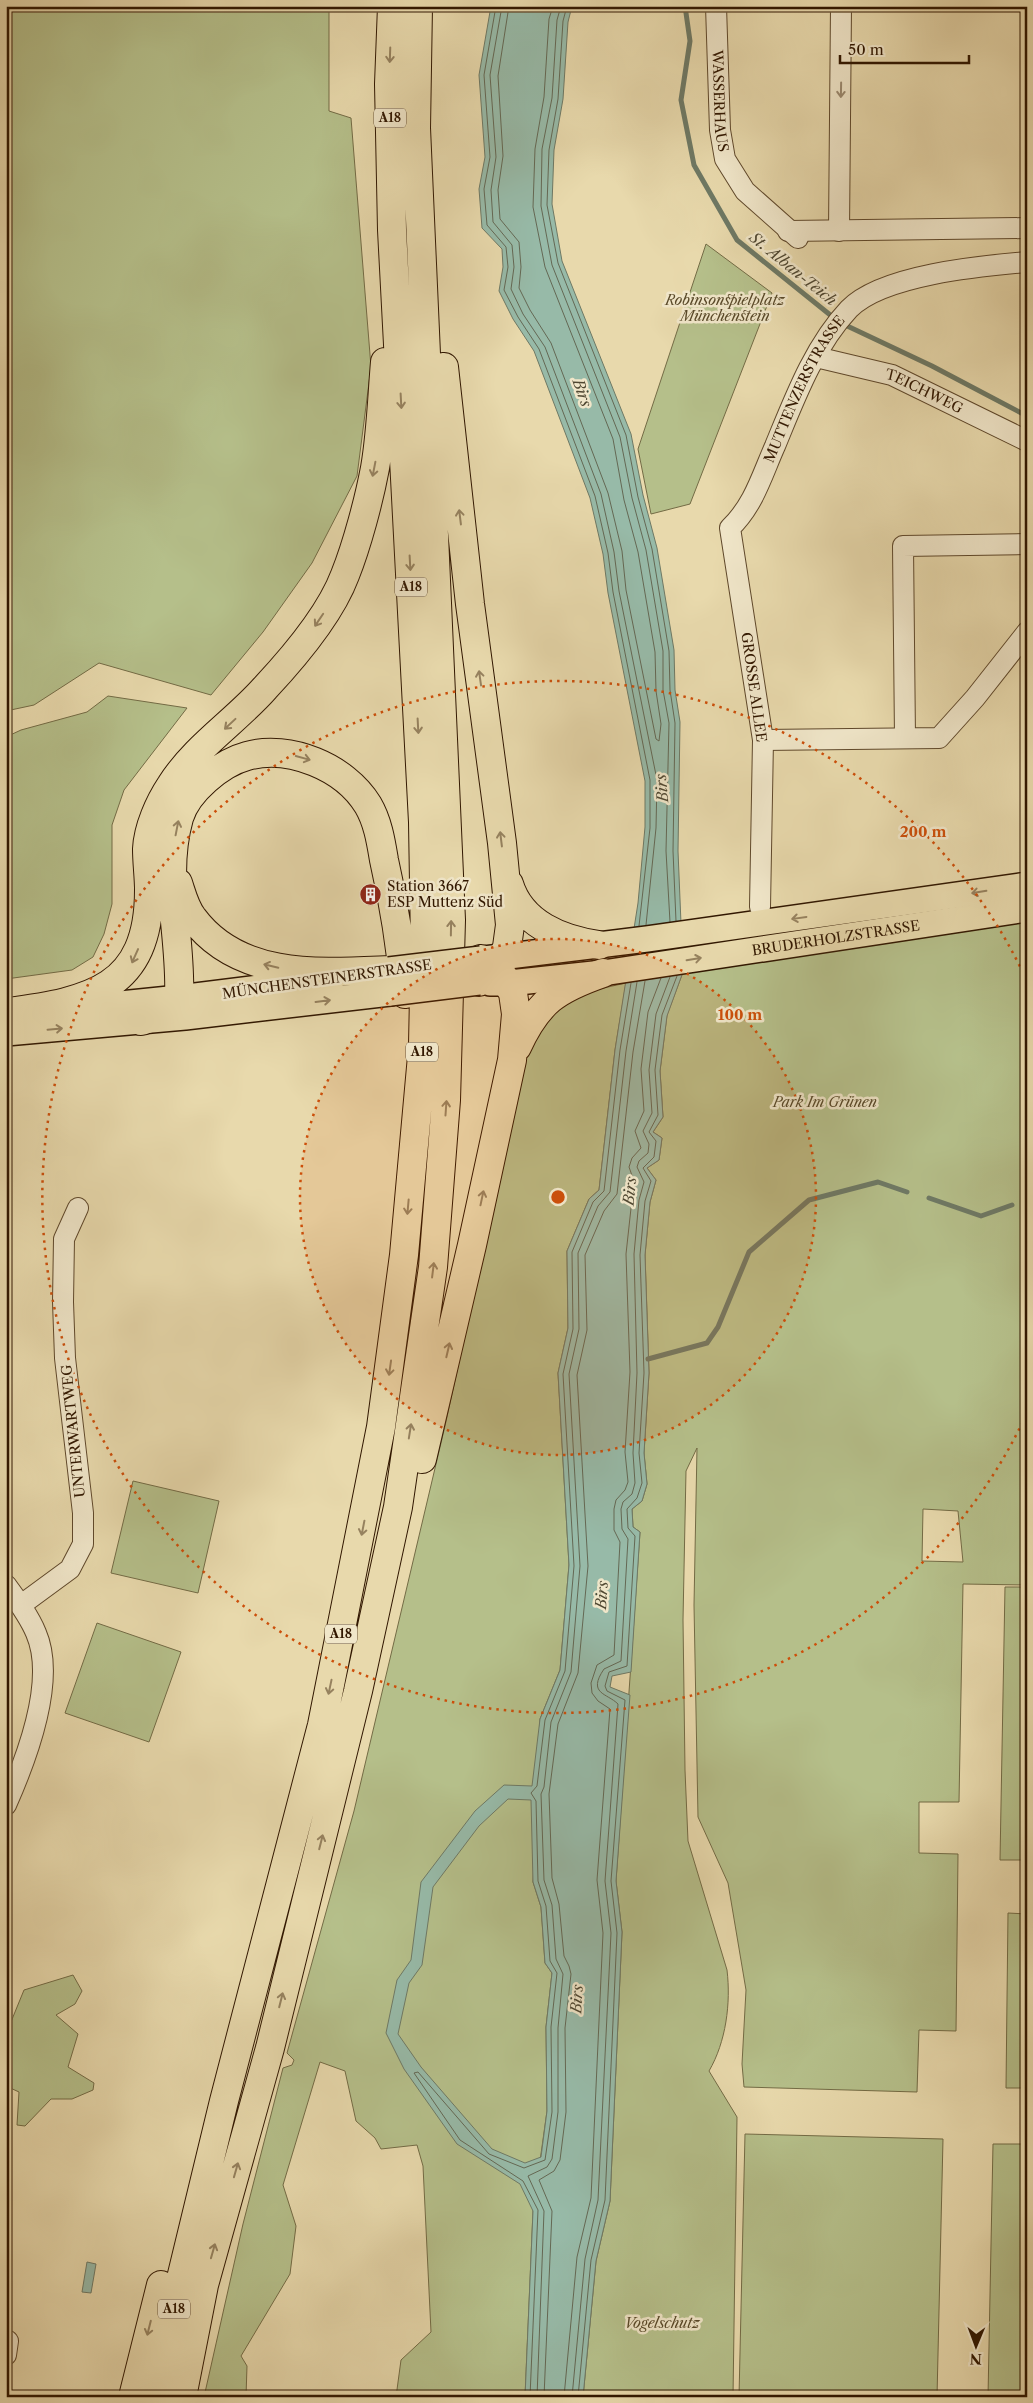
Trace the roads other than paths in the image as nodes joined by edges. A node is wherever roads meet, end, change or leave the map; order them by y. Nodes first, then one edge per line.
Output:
1 (392, 6) edge
2 (419, 6) edge
3 (716, 6) edge
4 (841, 6) edge
5 (1027, 228) edge
6 (392, 230) junction
7 (839, 231) junction
8 (1027, 262) edge
9 (816, 357) junction
10 (1027, 441) edge
11 (730, 528) joint
12 (1027, 544) edge
13 (1027, 632) edge
14 (905, 738) junction
15 (763, 740) junction
16 (173, 861) junction
17 (505, 872) junction
18 (1027, 884) edge
19 (149, 892) junction
20 (760, 907) dead end
21 (1027, 909) edge
22 (848, 923) junction
23 (552, 941) junction
24 (600, 945) joint
25 (494, 970) junction
26 (603, 973) joint
27 (390, 982) junction
28 (552, 986) junction
29 (177, 1006) junction
30 (7, 1019) edge
31 (141, 1021) joint
32 (512, 1060) junction
33 (412, 1158) junction
34 (78, 1208) dead end
35 (6, 1585) edge
36 (21, 1604) junction
37 (334, 1787) junction
38 (6, 1806) edge
39 (224, 2101) junction
40 (204, 2285) junction
41 (132, 2397) edge
42 (156, 2397) edge
43 (182, 2397) edge
44 (193, 2397) edge

1 -> 6 highway, A18
17 -> 2 highway
37 -> 2 highway, A18
3 - 7 street, WASSERHAUS
4 -> 7 street
5 - 7 street, WASSERHAUS
6 -> 19 highway
6 -> 33 highway, A18
8 - 9 street, MUTTENZERSTRASSE
9 - 10 street, TEICHWEG
9 - 11 street, MUTTENZERSTRASSE
11 - 15 street, GROSSE ALLEE
12 - 14 street
13 - 14 street
14 - 15 street
15 - 20 street, GROSSE ALLEE
27 -> 16 highway
16 - 29 highway
16 -> 33 highway
17 - 23 highway
17 - 25 highway
18 -> 22 main road, BRUDERHOLZSTRASSE
19 - 29 highway
19 -> 30 highway
21 - 22 main road, BRUDERHOLZSTRASSE
22 -> 24 main road, BRUDERHOLZSTRASSE
26 -> 22 main road, BRUDERHOLZSTRASSE
23 - 24 highway
23 - 25 main road, MÜNCHENSTEINERSTRASSE
25 - 27 main road, MÜNCHENSTEINERSTRASSE, bridge
25 - 28 main road, MÜNCHENSTEINERSTRASSE
25 - 32 highway
26 - 28 highway
27 - 29 main road, MÜNCHENSTEINERSTRASSE
28 - 32 highway
29 - 30 main road, MÜNCHENSTEINERSTRASSE
29 - 31 highway
30 -> 31 main road
37 -> 32 highway
33 -> 39 highway, A18
34 - 36 street, UNTERWARTWEG
35 - 36 street
36 - 38 street
40 -> 37 highway, A18
39 -> 41 highway
39 - 42 highway, A18
40 - 43 highway, A18
40 - 44 highway

